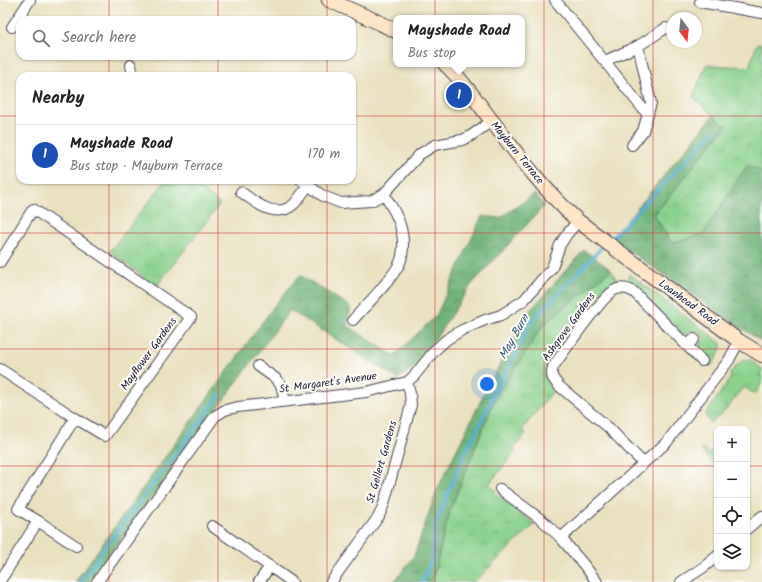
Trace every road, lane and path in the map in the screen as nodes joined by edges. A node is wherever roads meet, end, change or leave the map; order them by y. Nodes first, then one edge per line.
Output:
1 (30, 0) edge
2 (329, 0) edge
3 (555, 0) edge
4 (700, 2) dead end
5 (733, 3) edge
6 (762, 12) edge
7 (19, 16) edge
8 (16, 21) edge
9 (12, 27) dead end
10 (666, 28) dead end
11 (393, 30) edge
12 (638, 46) junction
13 (604, 61) junction
14 (132, 65) dead end
15 (448, 67) edge
16 (133, 72) edge
17 (648, 115) junction
18 (492, 121) junction
19 (632, 145) dead end
20 (304, 184) edge
21 (305, 184) edge
22 (241, 192) dead end
23 (384, 194) junction
24 (578, 222) junction
25 (596, 236) joint
26 (0, 262) edge
27 (353, 320) dead end
28 (739, 341) junction
29 (762, 355) edge
30 (702, 361) dead end
31 (258, 366) dead end
32 (0, 369) edge
33 (407, 382) junction
34 (285, 401) junction
35 (75, 418) junction
36 (643, 463) junction
37 (500, 489) dead end
38 (762, 516) edge
39 (38, 521) junction
40 (212, 526) dead end
41 (750, 526) edge
42 (561, 538) junction
43 (76, 546) dead end
44 (714, 559) edge
45 (270, 566) junction
46 (0, 581) edge
47 (98, 582) edge
48 (259, 582) edge
49 (292, 582) edge
50 (331, 582) edge
51 (597, 582) edge
52 (681, 582) edge

1 - 7 street
2 - 11 main road
3 - 13 street
4 - 5 street
5 - 6 street
8 - 9 street
10 - 12 street
12 - 13 street
12 - 17 street
13 - 17 street
14 - 16 street
15 - 18 main road, Mayburn Terrace
17 - 19 street
18 - 23 street
18 - 24 main road, Mayburn Terrace
20 - 22 street
21 - 23 street
23 - 27 street
24 - 25 main road, Mayburn Terrace
24 - 33 street
25 - 28 main road, Loanhead Road
26 - 35 street, Mayflower Gardens
28 - 29 main road, Loanhead Road
28 - 36 street
30 - 36 street, Ashgrove Gardens
31 - 34 street
32 - 35 street
33 - 34 street, St Margaret's Avenue
33 - 50 street, St Gellert Gardens
34 - 47 street, St Margaret's Avenue
35 - 39 street
36 - 42 street
37 - 42 street
38 - 41 street
39 - 43 street
39 - 46 street
40 - 45 street
42 - 51 street
44 - 52 street
45 - 48 street
45 - 49 street

